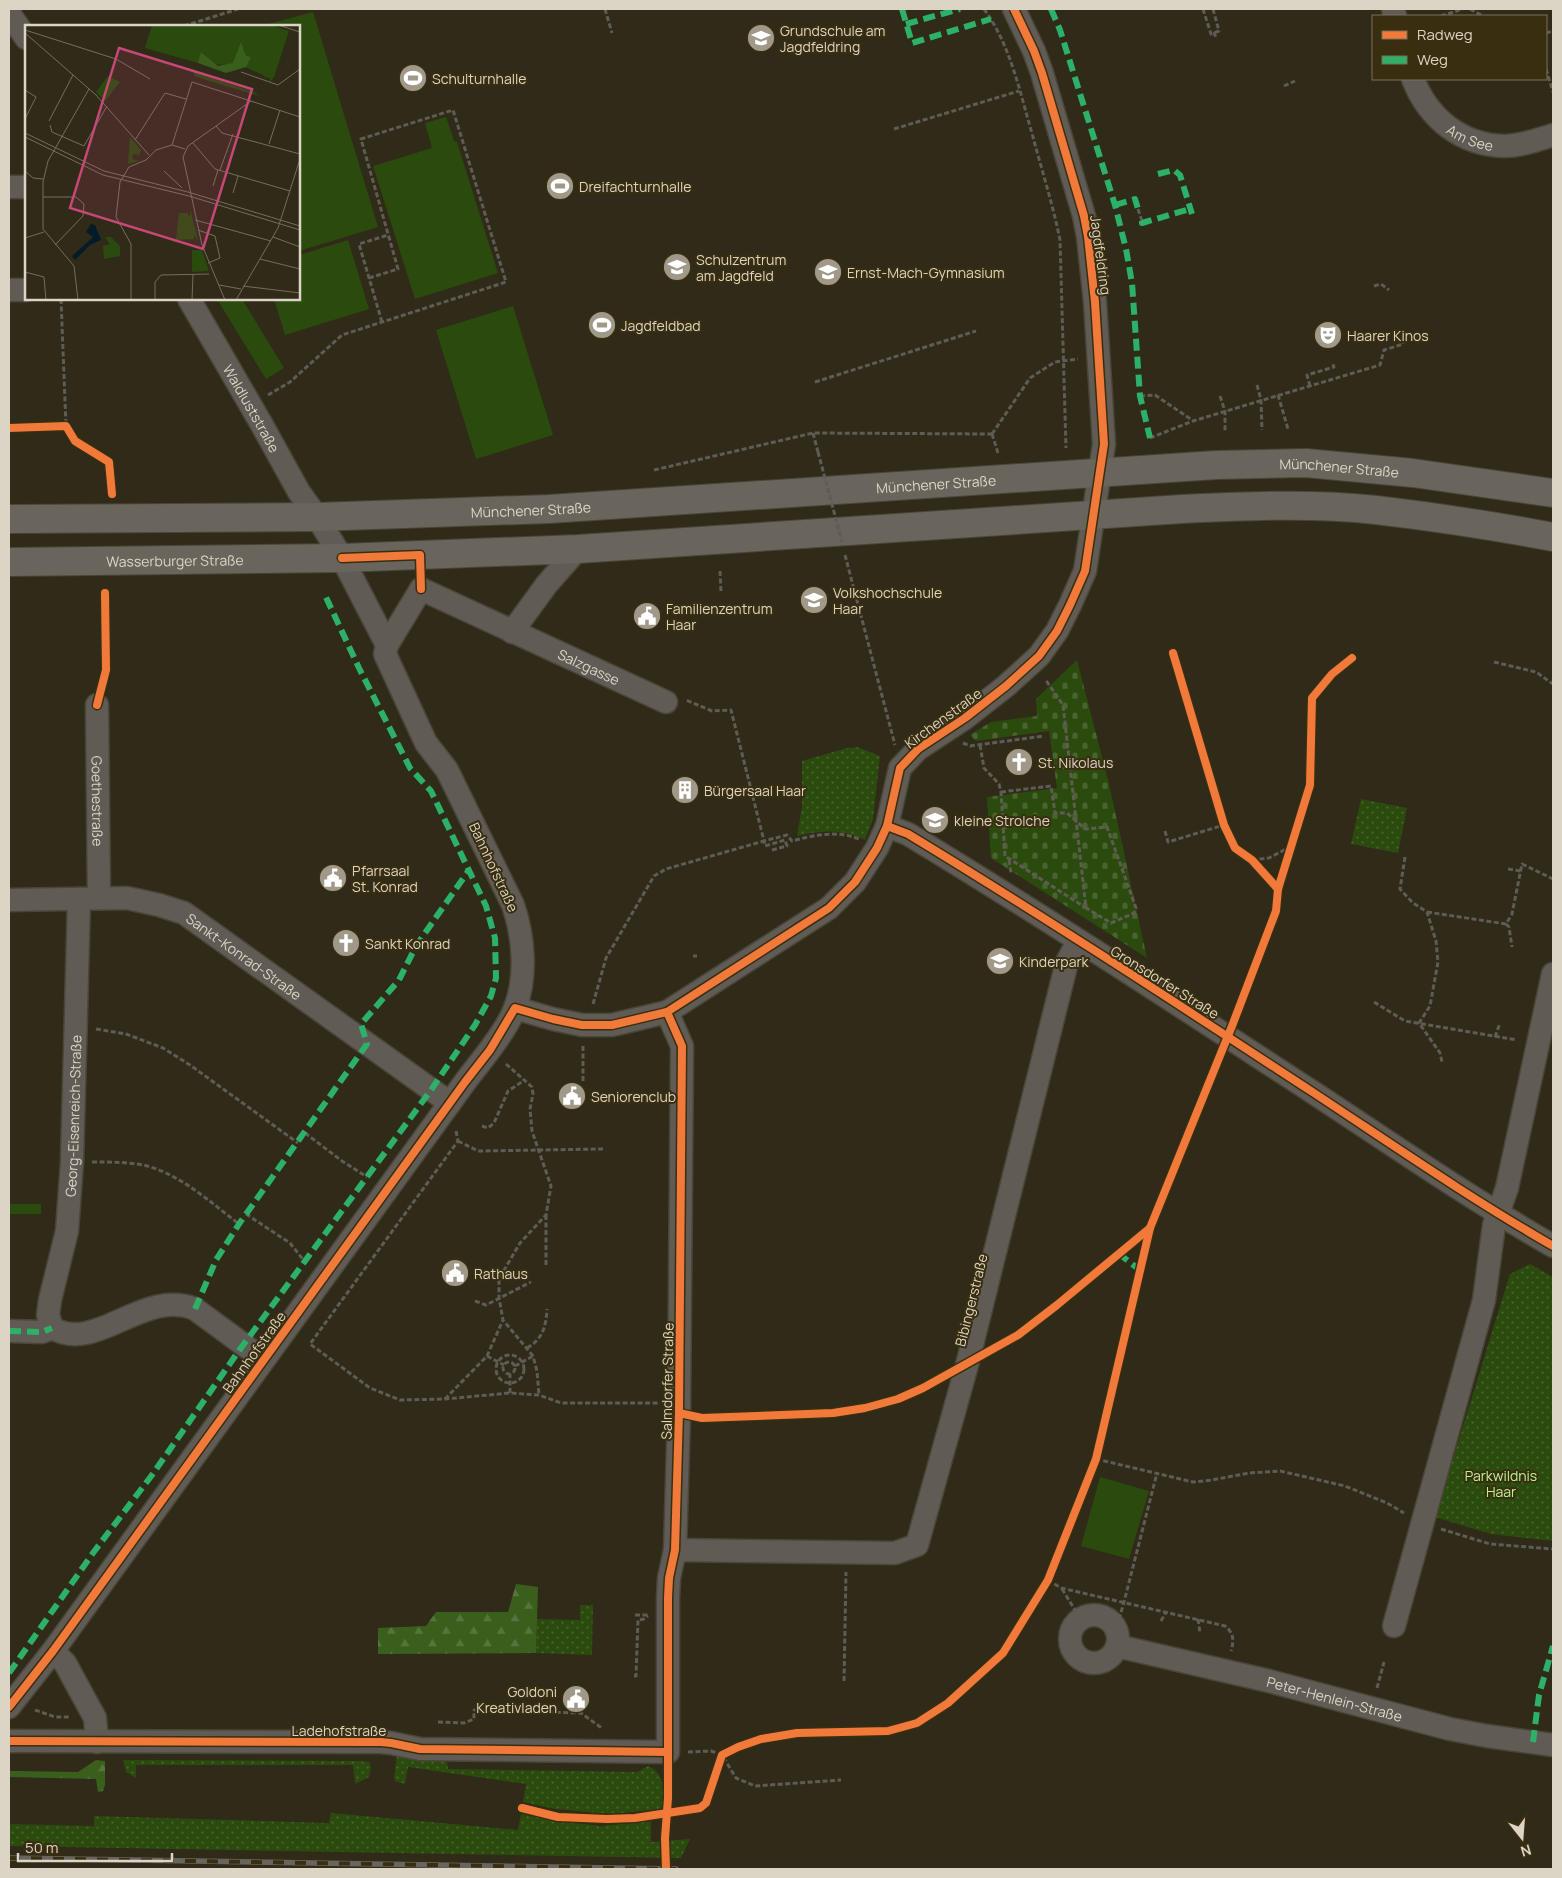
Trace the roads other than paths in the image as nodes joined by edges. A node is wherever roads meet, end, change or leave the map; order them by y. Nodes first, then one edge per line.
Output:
1 (1014, 9) edge
2 (9, 13) edge
3 (25, 37) edge
4 (1413, 80) edge
5 (1553, 135) edge
6 (9, 187) edge
7 (25, 187) edge
8 (9, 290) edge
9 (25, 290) edge
10 (189, 300) edge
11 (1100, 472) junction
12 (1553, 493) edge
13 (1093, 515) junction
14 (317, 517) junction
15 (9, 520) edge
16 (1553, 537) edge
17 (578, 549) junction
18 (420, 555) junction
19 (342, 558) junction
20 (9, 562) edge
21 (421, 589) junction
22 (512, 632) junction
23 (387, 645) junction
24 (666, 702) road end
25 (97, 705) dead end
26 (887, 826) junction
27 (89, 899) junction
28 (9, 900) edge
29 (1078, 941) junction
30 (1553, 974) edge
31 (515, 1008) junction
32 (667, 1012) junction
33 (450, 1103) junction
34 (1499, 1215) junction
35 (1553, 1246) edge
36 (52, 1328) junction
37 (9, 1331) edge
38 (263, 1359) junction
39 (676, 1550) junction
40 (1394, 1626) dead end
41 (1115, 1636) junction
42 (53, 1651) junction
43 (9, 1707) edge
44 (9, 1741) edge
45 (97, 1742) junction
46 (1553, 1745) edge
47 (678, 1752) joint

1 - 11 street, Jagdfeldring
2 - 3 street
4 - 5 street, Am See
6 - 7 street
8 - 9 street
10 - 14 street, Waldluststraße
11 - 12 main road, Münchener Straße
11 - 13 street, Jagdfeldring
11 - 14 main road, Münchener Straße
13 - 16 main road
13 - 17 main road
13 - 26 street, Kirchenstraße
14 - 15 main road
14 - 19 street, Bahnhofstraße
17 - 18 main road
17 - 22 street
18 - 19 main road
18 - 21 street
19 - 20 main road, Wasserburger Straße
19 - 23 street, Bahnhofstraße
21 - 22 street, Salzgasse
21 - 23 street
22 - 24 street, Salzgasse
23 - 31 street, Bahnhofstraße
25 - 27 street, Goethestraße
26 - 29 street, Gronsdorfer Straße
26 - 32 street, Kirchenstraße
27 - 28 street, Sankt-Konrad-Straße
27 - 33 street, Sankt-Konrad-Straße
27 - 36 street, Georg-Eisenreich-Straße
29 - 34 street, Gronsdorfer Straße
29 - 39 street, Bibingerstraße
30 - 34 street
31 - 32 street, Kirchenstraße
31 - 33 street, Bahnhofstraße
32 - 39 street, Salmdorfer Straße
33 - 38 street, Bahnhofstraße
34 - 35 street, Gronsdorfer Straße
34 - 40 street
36 - 37 street
36 - 38 street
38 - 42 street, Bahnhofstraße
39 - 47 street, Salmdorfer Straße
41 - 41 street, Peter-Henlein-Straße
41 - 46 street, Peter-Henlein-Straße
42 - 43 street, Bahnhofstraße
42 - 45 street
44 - 45 street, Ladehofstraße
45 - 47 street, Ladehofstraße

